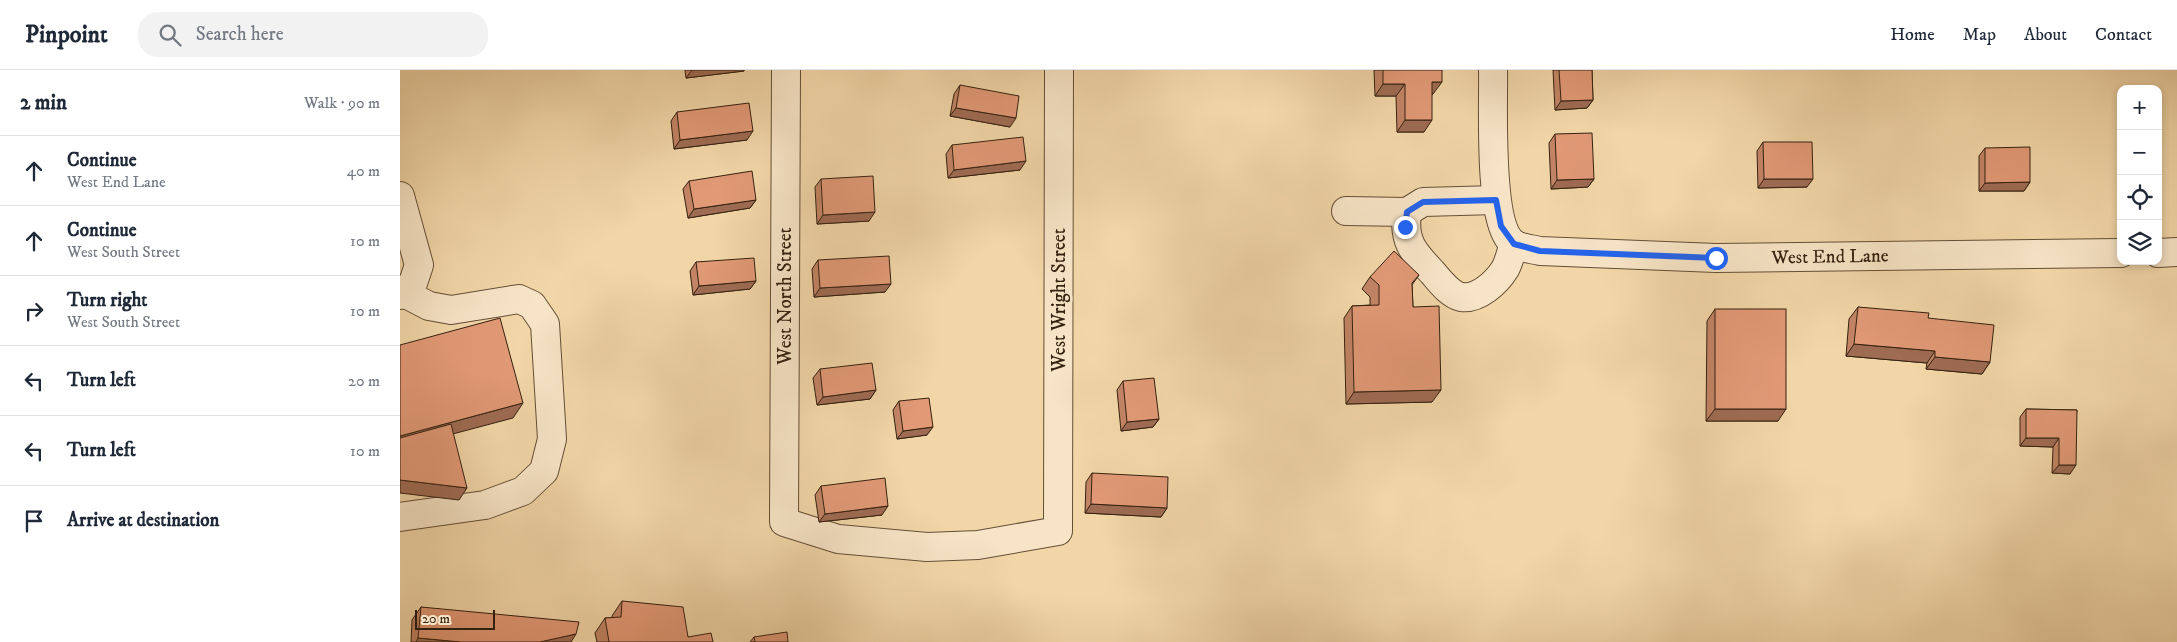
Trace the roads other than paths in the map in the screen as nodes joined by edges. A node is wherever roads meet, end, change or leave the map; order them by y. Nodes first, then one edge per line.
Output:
1 (786, 70) edge
2 (1060, 70) edge
3 (1493, 70) edge
4 (400, 196) edge
5 (1496, 200) junction
6 (1346, 211) dead end
7 (1407, 212) junction
8 (1514, 244) junction
9 (2177, 252) edge
10 (2117, 253) edge
11 (2162, 253) edge
12 (402, 294) edge
13 (400, 517) edge
14 (1058, 531) joint

1 - 14 street, West North Street
2 - 14 street, West Wright Street
3 - 5 street
4 - 12 street
5 - 7 street
5 - 8 street
6 - 7 street
7 - 8 street
8 - 10 street, West End Lane
9 - 11 street
12 - 13 street

